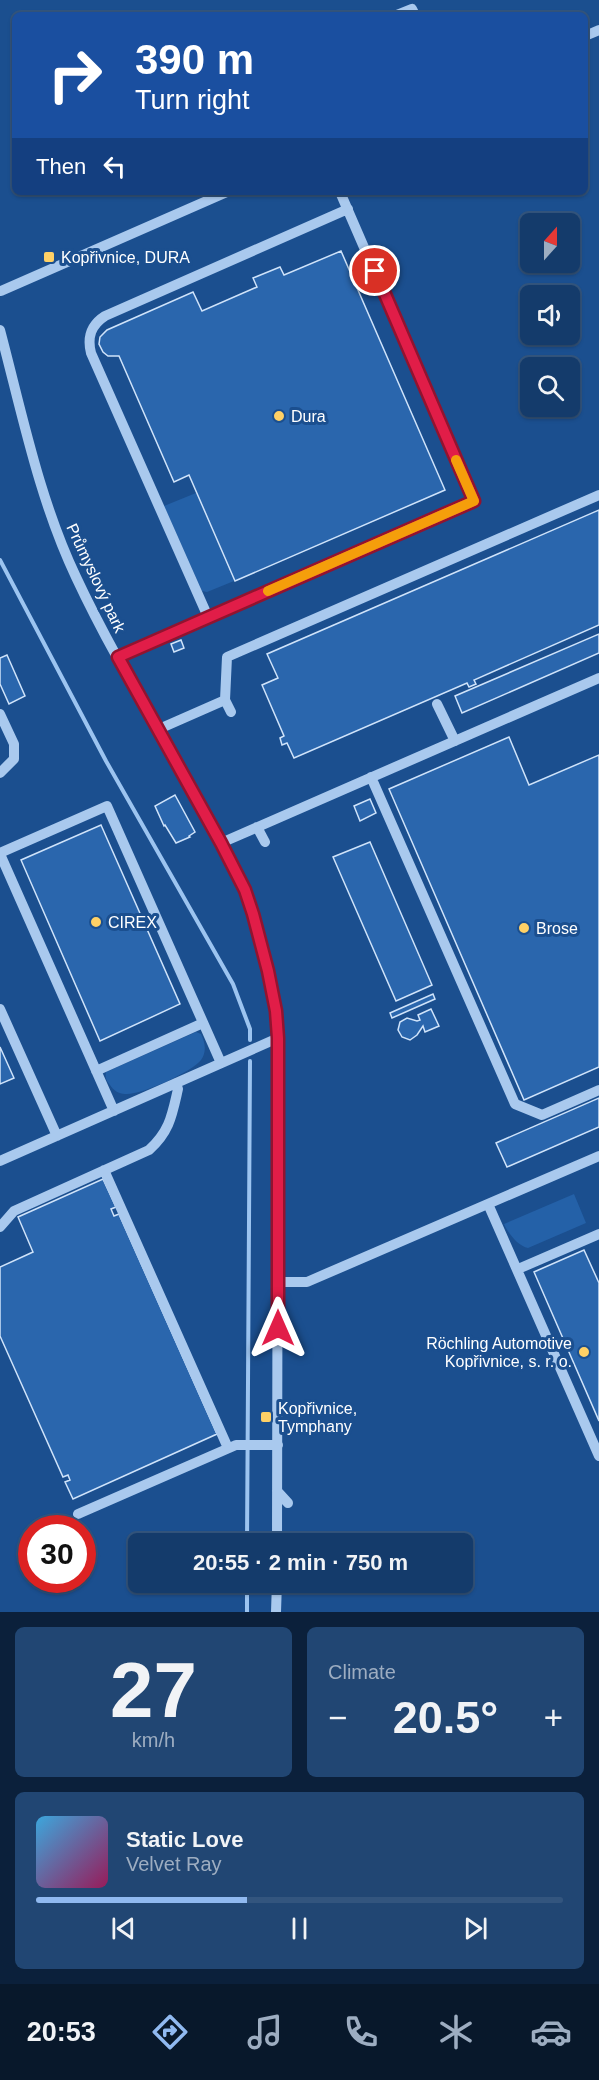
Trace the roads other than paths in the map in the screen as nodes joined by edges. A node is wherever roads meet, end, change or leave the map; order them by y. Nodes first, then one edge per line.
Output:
1 (220, 195) edge
2 (341, 195) edge
3 (348, 209) junction
4 (0, 294) edge
5 (0, 330) edge
6 (599, 495) edge
7 (208, 617) junction
8 (118, 657) junction
9 (599, 678) edge
10 (225, 700) junction
11 (437, 704) dead end
12 (231, 712) dead end
13 (0, 714) edge
14 (159, 729) junction
15 (455, 741) junction
16 (0, 773) edge
17 (371, 777) junction
18 (257, 827) junction
19 (265, 842) dead end
20 (221, 843) junction
21 (0, 854) edge
22 (0, 1009) edge
23 (203, 1023) junction
24 (278, 1038) junction
25 (221, 1063) junction
26 (96, 1071) junction
27 (176, 1083) junction
28 (599, 1090) edge
29 (114, 1111) junction
30 (57, 1136) junction
31 (599, 1156) edge
32 (0, 1161) edge
33 (104, 1170) junction
34 (488, 1204) junction
35 (0, 1227) edge
36 (599, 1234) edge
37 (518, 1269) junction
38 (278, 1282) junction
39 (278, 1445) junction
40 (228, 1448) junction
41 (599, 1456) edge
42 (277, 1491) junction
43 (288, 1503) dead end
44 (78, 1514) dead end
45 (277, 1533) edge
46 (277, 1593) edge
47 (276, 1612) edge

1 - 4 street
2 - 3 street
3 - 7 street
3 - 7 street
5 - 8 street, Průmyslový park
6 - 10 street
7 - 8 street
8 - 14 street, Průmyslový park
9 - 15 street
10 - 12 street
10 - 14 street
11 - 15 street
13 - 16 street
14 - 20 street, Průmyslový park
15 - 17 street
17 - 18 street
17 - 28 street
18 - 19 street
18 - 20 street
20 - 24 street, Průmyslový park
21 - 23 street
21 - 26 street
22 - 30 street
23 - 25 street
23 - 26 street
24 - 25 street
24 - 38 street, Průmyslový park
25 - 27 street
26 - 29 street
27 - 29 street
27 - 33 street
29 - 30 street
30 - 32 street
31 - 34 street
33 - 35 street
33 - 40 street
34 - 37 street
34 - 38 street
36 - 37 street
37 - 41 street
38 - 39 street, Průmyslový park
39 - 40 street
39 - 42 street, Průmyslový park
40 - 44 street
42 - 43 street
42 - 45 street, Průmyslový park
46 - 47 street

